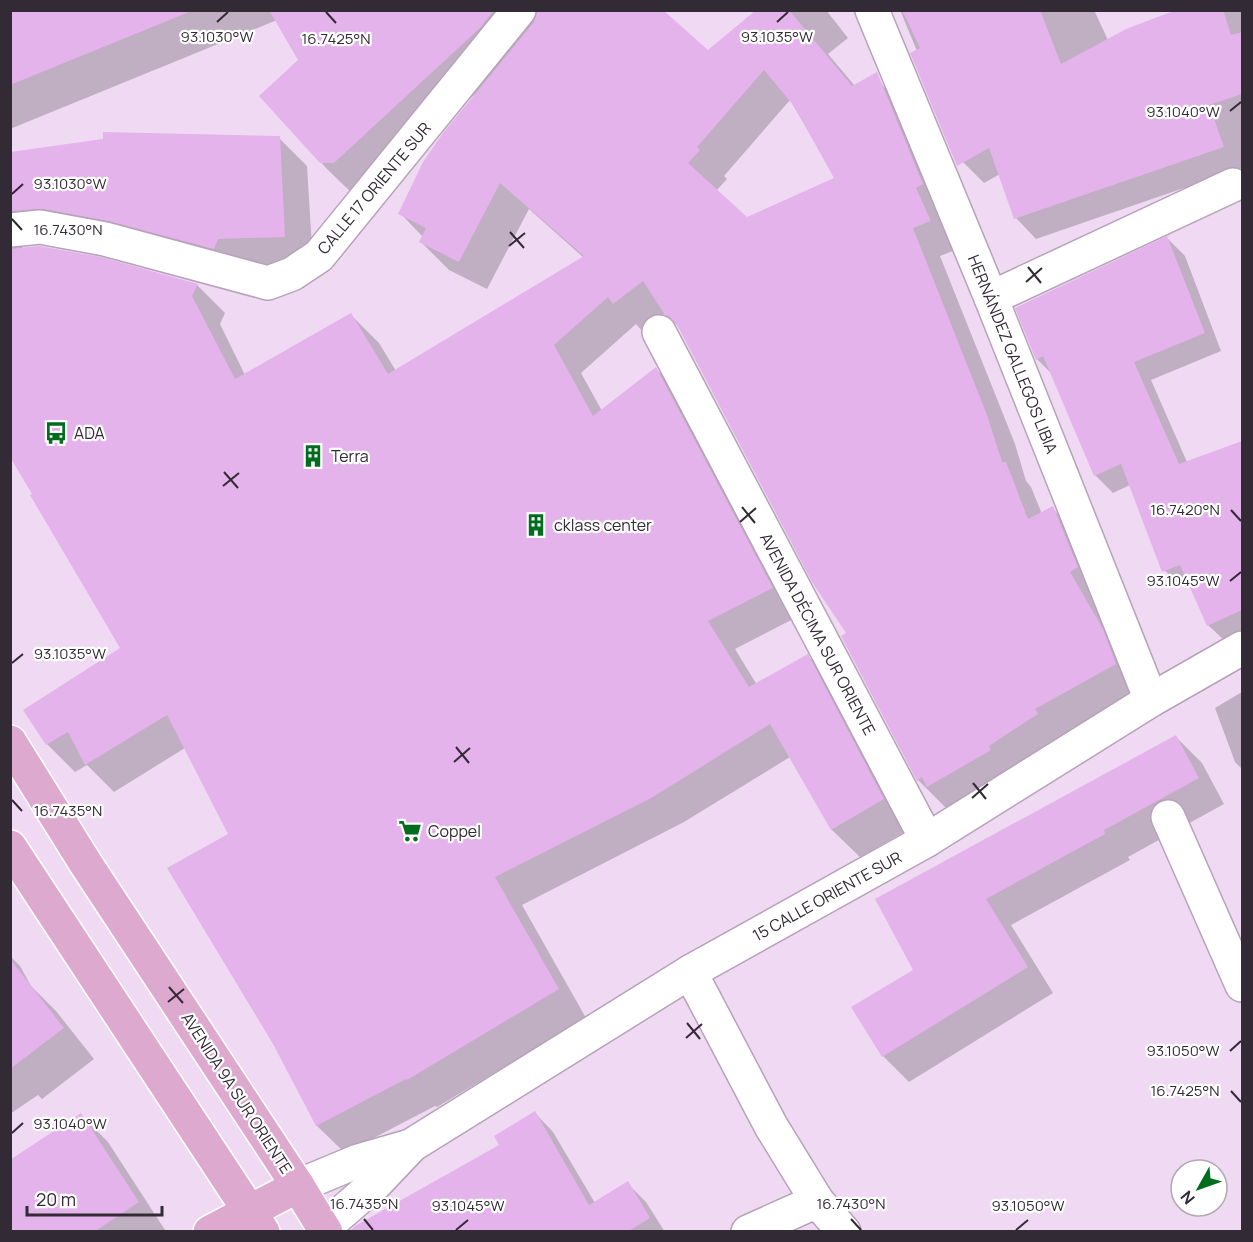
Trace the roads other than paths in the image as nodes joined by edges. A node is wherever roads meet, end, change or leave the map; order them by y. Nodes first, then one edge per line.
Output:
1 (519, 10) edge
2 (872, 10) edge
3 (1233, 185) dead end
4 (10, 230) edge
5 (991, 298) junction
6 (659, 332) dead end
7 (1242, 648) edge
8 (1151, 700) junction
9 (10, 742) edge
10 (1168, 817) dead end
11 (927, 840) junction
12 (10, 847) edge
13 (690, 972) junction
14 (1242, 985) edge
15 (412, 1145) junction
16 (298, 1186) junction
17 (817, 1202) junction
18 (257, 1221) edge
19 (323, 1230) edge
20 (210, 1232) edge
21 (748, 1232) edge
22 (844, 1232) edge

1 - 4 street, CALLE 17 ORIENTE SUR
2 - 5 street, HERNÁNDEZ GALLEGOS LIBIA
3 - 5 street
5 - 8 street, HERNÁNDEZ GALLEGOS LIBIA
6 - 11 street, AVENIDA DÉCIMA SUR ORIENTE
7 - 8 street, 15 CALLE ORIENTE SUR
8 - 11 street, 15 CALLE ORIENTE SUR
9 - 16 main road, AVENIDA 9A SUR ORIENTE
10 - 14 street
11 - 13 street, 15 CALLE ORIENTE SUR
12 - 18 main road
13 - 15 street, 15 CALLE ORIENTE SUR
13 - 17 street
15 - 16 street, 15 CALLE ORIENTE SUR
15 - 19 street, 15 CALLE ORIENTE SUR
16 - 18 main road, 15 CALLE ORIENTE SUR
16 - 19 main road, AVENIDA 9A SUR ORIENTE
17 - 21 street
17 - 22 street
18 - 20 main road, 15 CALLE ORIENTE SUR

